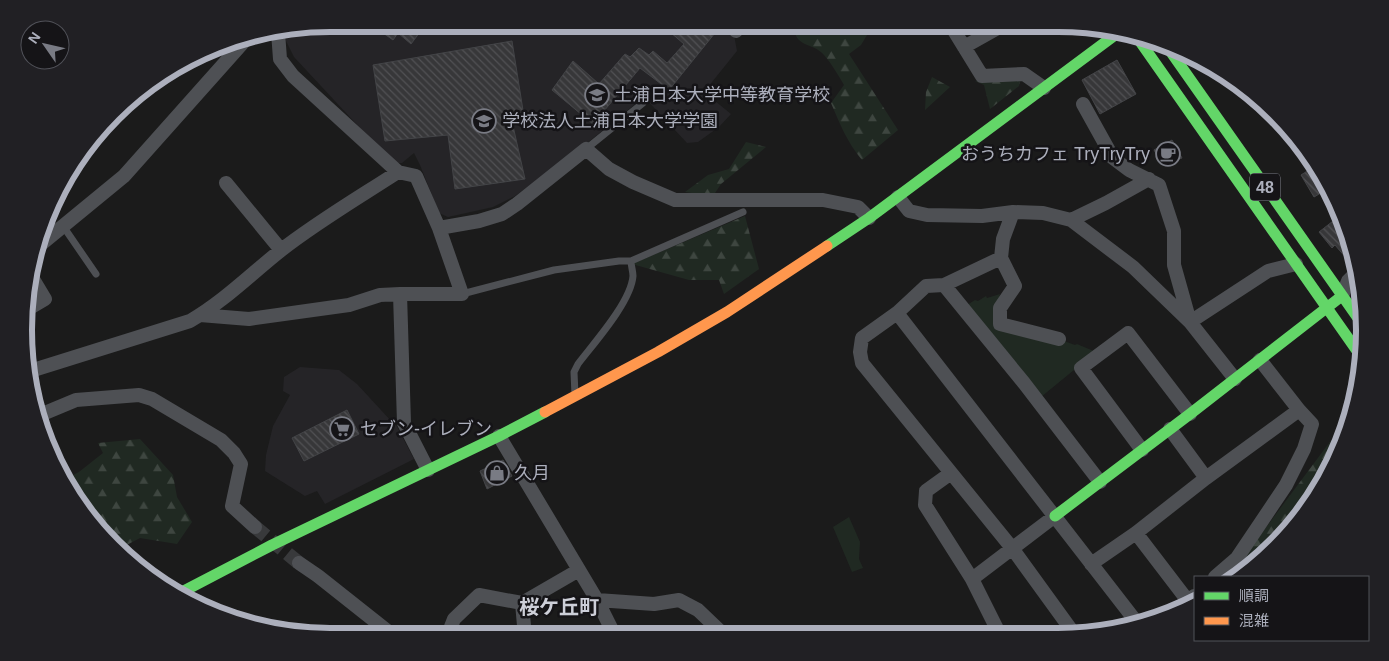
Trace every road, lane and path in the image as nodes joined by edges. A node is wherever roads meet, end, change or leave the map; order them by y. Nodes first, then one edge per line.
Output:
1 (955, 32) edge
2 (991, 32) edge
3 (278, 37) edge
4 (1112, 37) edge
5 (1142, 45) edge
6 (239, 47) edge
7 (964, 47) junction
8 (1173, 55) edge
9 (1044, 88) junction
10 (643, 103) dead end
11 (1083, 104) dead end
12 (586, 150) junction
13 (398, 172) junction
14 (1149, 179) junction
15 (226, 183) dead end
16 (898, 198) junction
17 (743, 212) dead end
18 (1013, 212) junction
19 (870, 218) junction
20 (1072, 220) junction
21 (63, 226) junction
22 (440, 228) junction
23 (47, 239) edge
24 (281, 250) junction
25 (1001, 258) junction
26 (631, 261) junction
27 (1296, 264) junction
28 (96, 274) dead end
29 (1353, 282) edge
30 (36, 284) edge
31 (944, 285) junction
32 (400, 294) junction
33 (462, 294) junction
34 (1342, 296) junction
35 (34, 306) edge
36 (1327, 307) junction
37 (897, 313) junction
38 (200, 315) junction
39 (1356, 315) edge
40 (1190, 322) junction
41 (1059, 339) dead end
42 (1356, 349) edge
43 (1260, 360) junction
44 (35, 369) edge
45 (1235, 379) junction
46 (575, 395) junction
47 (1299, 410) junction
48 (44, 413) edge
49 (1190, 414) junction
50 (1170, 429) junction
51 (499, 436) junction
52 (1142, 450) junction
53 (428, 470) junction
54 (951, 473) junction
55 (1206, 478) junction
56 (1100, 482) junction
57 (1055, 516) junction
58 (255, 527) tunnel mouth
59 (1136, 533) junction
60 (1012, 548) junction
61 (299, 563) tunnel mouth
62 (1091, 564) junction
63 (579, 570) junction
64 (1216, 576) edge
65 (972, 579) junction
66 (184, 591) edge
67 (1192, 598) edge
68 (597, 600) junction
69 (522, 603) junction
70 (1134, 619) edge
71 (384, 628) edge
72 (450, 628) edge
73 (524, 628) edge
74 (611, 628) edge
75 (717, 628) edge
76 (996, 628) edge
77 (1070, 628) edge

1 - 7 street
2 - 7 street
3 - 13 street
4 - 9 street
5 - 27 street, 48
6 - 21 street
7 - 9 street
8 - 34 street, 48
9 - 16 street
10 - 12 lane
11 - 14 street
12 - 19 street
12 - 22 street
13 - 22 street
13 - 24 street
14 - 20 street
14 - 40 street
15 - 24 street
16 - 18 street
16 - 19 street
17 - 26 lane
18 - 20 street
18 - 25 street
19 - 46 street
20 - 40 street
21 - 23 street
21 - 28 lane
22 - 33 street
24 - 38 street
25 - 31 street
25 - 41 street
26 - 33 lane
26 - 46 lane
27 - 36 street, 48
27 - 40 street
29 - 34 street
30 - 35 street
31 - 37 street
31 - 56 street
32 - 33 street
32 - 38 street
32 - 53 street
34 - 36 street
34 - 39 street, 48
36 - 42 street, 48
36 - 43 street
37 - 54 street
37 - 57 street
38 - 44 street
40 - 45 street
43 - 45 street
43 - 47 street
45 - 49 street
46 - 51 street
47 - 55 street
47 - 64 street
48 - 58 street
49 - 50 street
49 - 52 street
50 - 52 street
50 - 55 street
51 - 53 street
51 - 63 street
52 - 56 street
53 - 66 street
54 - 60 street
54 - 65 street
55 - 59 street
56 - 57 street
57 - 60 street
57 - 62 street
59 - 62 street
59 - 67 street
60 - 65 street
60 - 77 street
61 - 71 street
62 - 70 street
63 - 68 street
63 - 69 street
65 - 76 street
68 - 74 street
68 - 75 street
69 - 72 street
69 - 73 street

